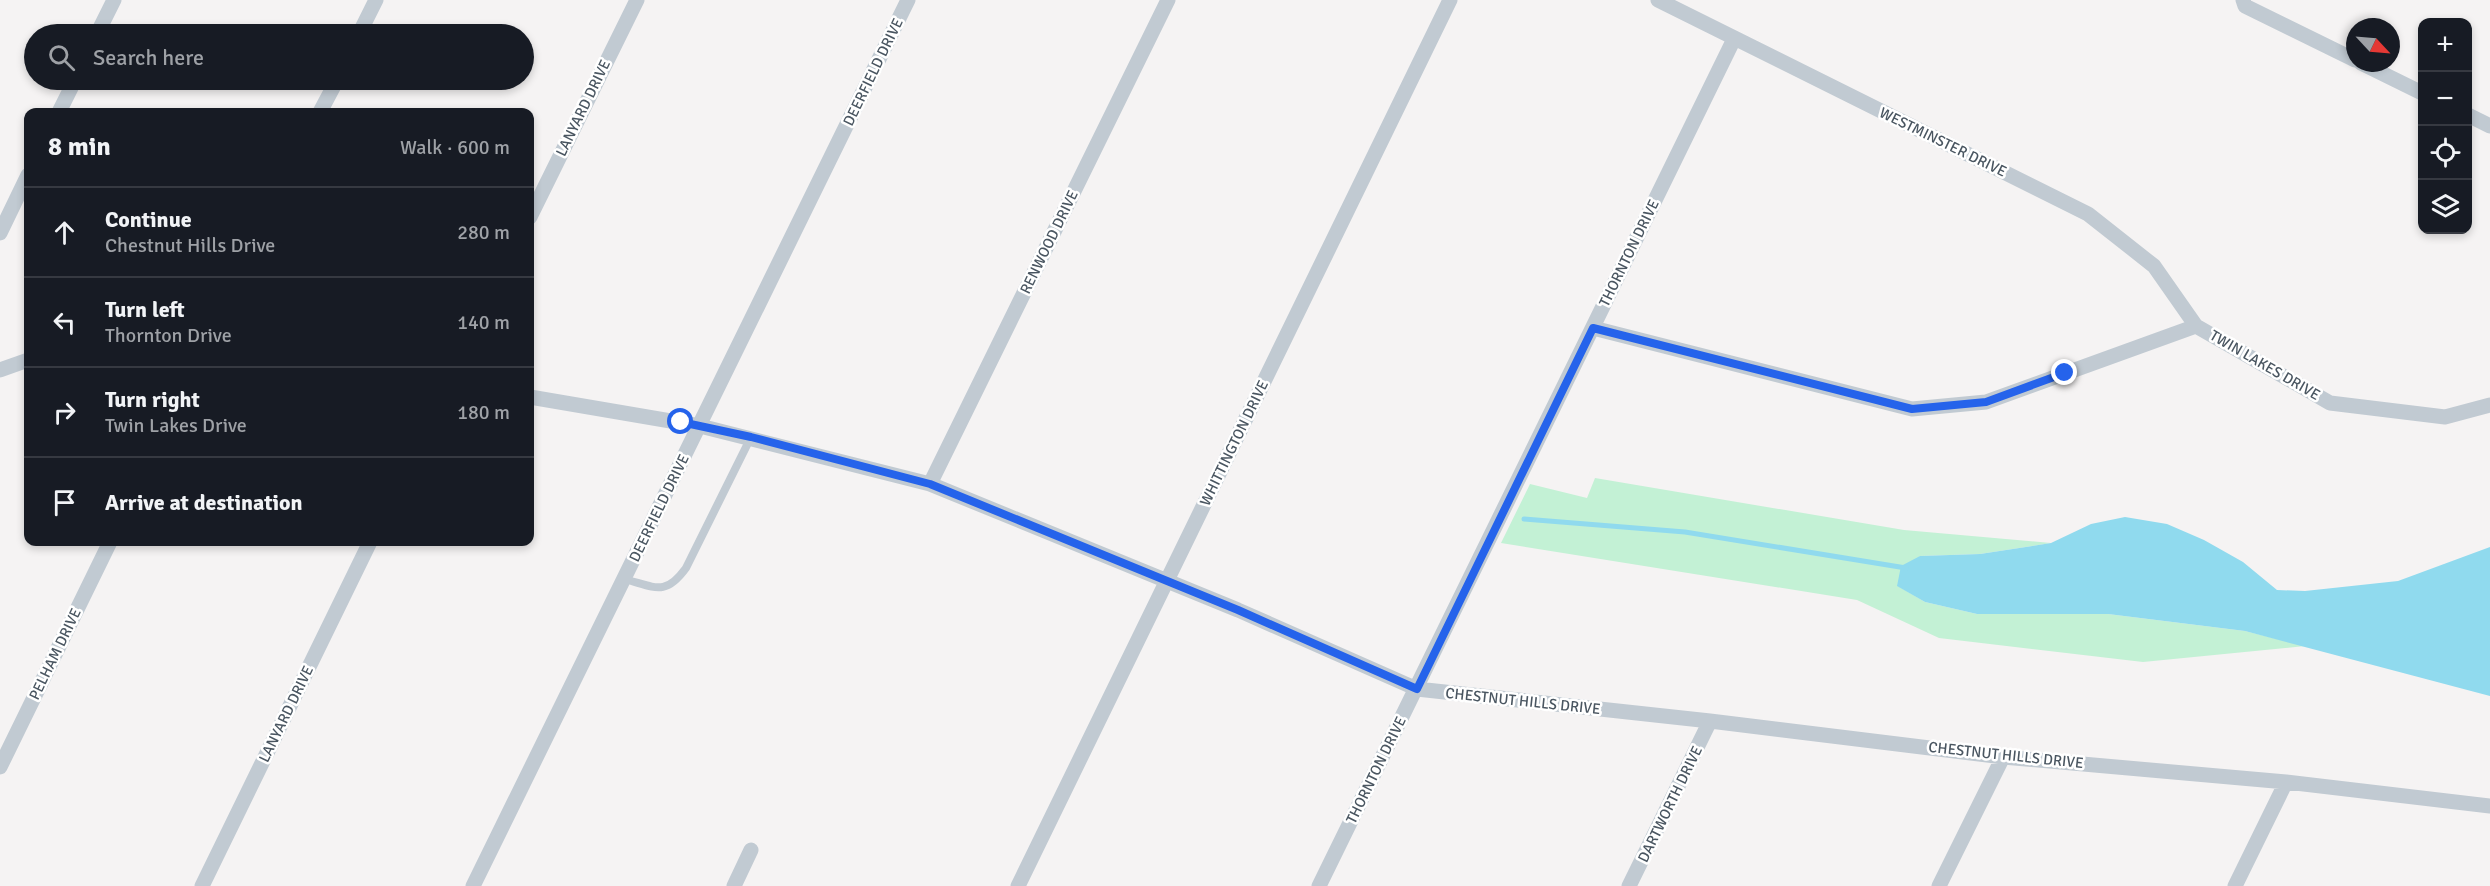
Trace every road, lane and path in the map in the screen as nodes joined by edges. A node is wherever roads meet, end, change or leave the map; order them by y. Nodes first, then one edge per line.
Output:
1 (114, 0) edge
2 (376, 0) edge
3 (637, 0) edge
4 (908, 0) edge
5 (1168, 0) edge
6 (1450, 0) edge
7 (1658, 0) edge
8 (2242, 0) edge
9 (102, 24) edge
10 (364, 24) edge
11 (1734, 39) junction
12 (2346, 56) edge
13 (2379, 72) edge
14 (70, 90) edge
15 (332, 90) edge
16 (2418, 91) edge
17 (61, 108) edge
18 (322, 108) edge
19 (2472, 117) edge
20 (2490, 126) edge
21 (24, 183) edge
22 (534, 209) edge
23 (0, 233) edge
24 (2196, 326) junction
25 (1593, 328) junction
26 (24, 361) edge
27 (0, 370) edge
28 (534, 398) edge
29 (2490, 405) edge
30 (700, 426) junction
31 (751, 437) junction
32 (930, 484) junction
33 (108, 546) edge
34 (368, 546) edge
35 (624, 579) junction
36 (1167, 582) junction
37 (1417, 689) junction
38 (1710, 721) junction
39 (2003, 757) junction
40 (0, 767) edge
41 (2286, 782) junction
42 (2490, 806) edge
43 (751, 850) dead end
44 (202, 886) edge
45 (473, 886) edge
46 (734, 886) edge
47 (1018, 886) edge
48 (1319, 886) edge
49 (1629, 886) edge
50 (1939, 886) edge
51 (2235, 886) edge

1 - 9 street
2 - 10 street
3 - 22 street, LANYARD DRIVE
4 - 30 street, DEERFIELD DRIVE
5 - 32 street, RENWOOD DRIVE
6 - 36 street, WHITTINGTON DRIVE
7 - 11 street, WESTMINSTER DRIVE
8 - 12 street
11 - 24 street, WESTMINSTER DRIVE
11 - 25 street, THORNTON DRIVE
13 - 16 street
14 - 17 street
15 - 18 street
19 - 20 street
21 - 23 street
24 - 25 street, TWIN LAKES DRIVE
24 - 29 street, TWIN LAKES DRIVE
25 - 37 street, THORNTON DRIVE
26 - 27 street
28 - 30 street, CHESTNUT HILLS DRIVE
30 - 31 street, CHESTNUT HILLS DRIVE
30 - 35 street, DEERFIELD DRIVE
31 - 32 street, CHESTNUT HILLS DRIVE
31 - 35 lane
32 - 36 street, CHESTNUT HILLS DRIVE
33 - 40 street, PELHAM DRIVE
34 - 44 street, LANYARD DRIVE
35 - 45 street, DEERFIELD DRIVE
36 - 37 street, CHESTNUT HILLS DRIVE
36 - 47 street, WHITTINGTON DRIVE
37 - 38 street, CHESTNUT HILLS DRIVE
37 - 48 street, THORNTON DRIVE
38 - 39 street, CHESTNUT HILLS DRIVE
38 - 49 street, DARTWORTH DRIVE
39 - 41 street, CHESTNUT HILLS DRIVE
39 - 50 street
41 - 42 street, CHESTNUT HILLS DRIVE
41 - 51 street
43 - 46 street

